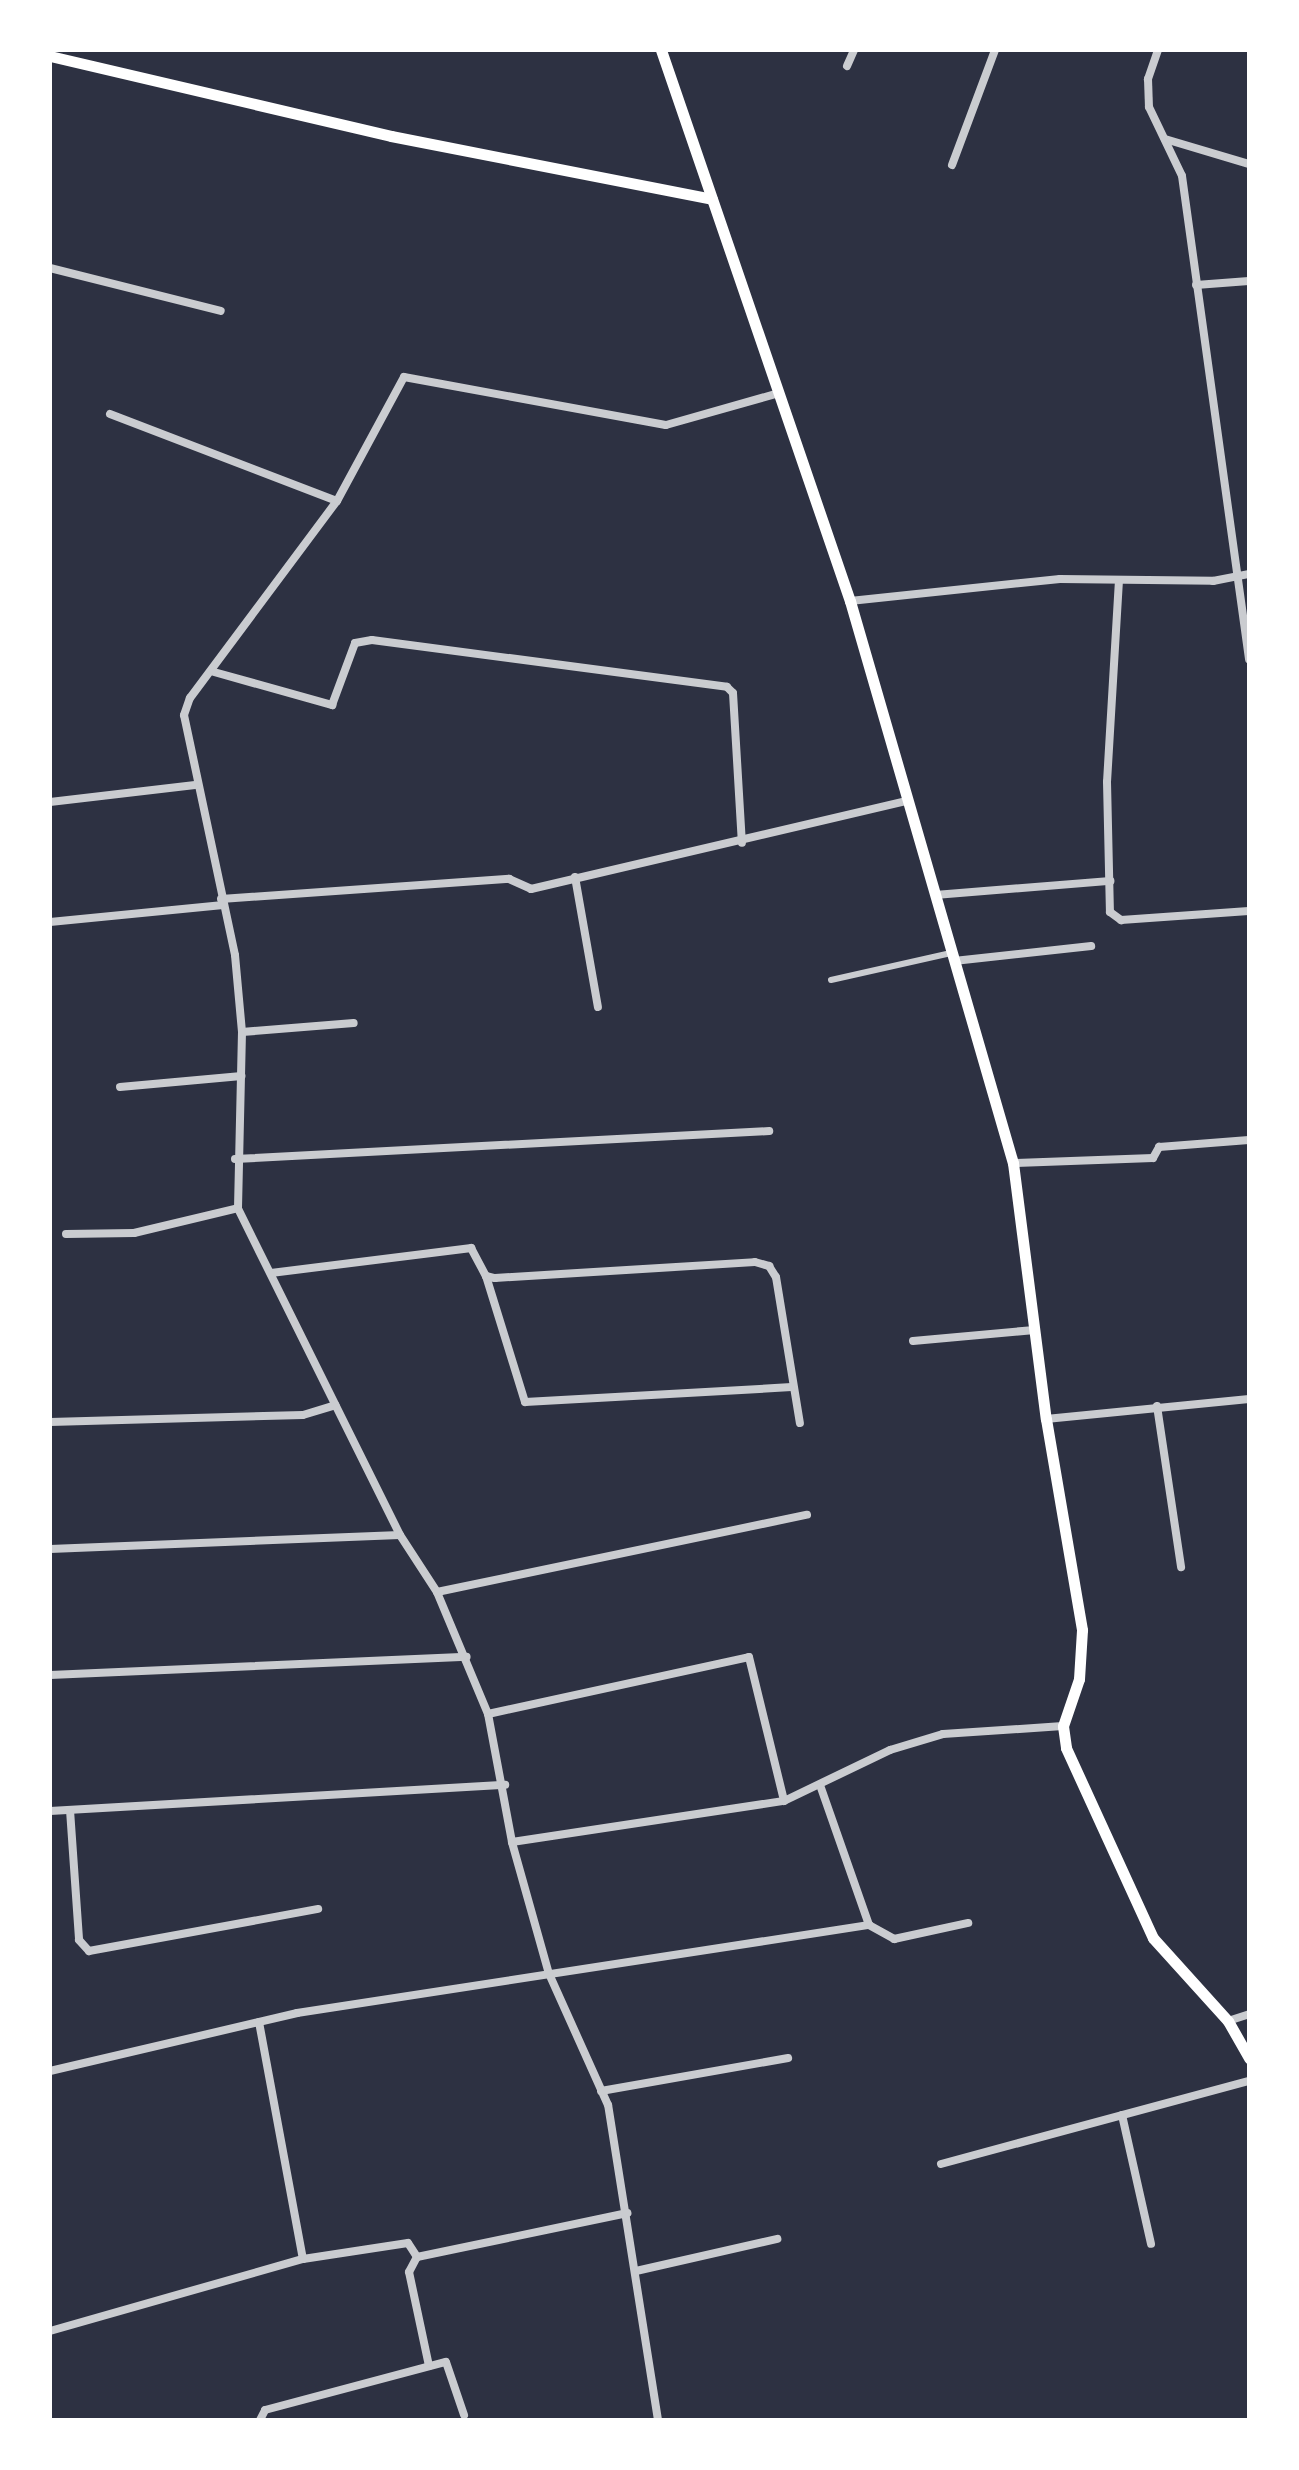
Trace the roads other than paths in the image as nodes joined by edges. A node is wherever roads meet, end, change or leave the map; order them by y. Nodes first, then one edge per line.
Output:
1 (661, 50) edge
2 (854, 50) edge
3 (995, 50) edge
4 (1158, 50) edge
5 (50, 56) edge
6 (847, 66) dead end
7 (1165, 139) junction
8 (1249, 164) edge
9 (952, 165) dead end
10 (712, 199) junction
11 (50, 268) edge
12 (1249, 281) edge
13 (1196, 286) junction
14 (221, 311) dead end
15 (781, 393) junction
16 (110, 414) dead end
17 (337, 501) junction
18 (1245, 574) edge
19 (1119, 580) junction
20 (850, 602) junction
21 (1249, 659) edge
22 (214, 672) junction
23 (196, 785) junction
24 (906, 801) junction
25 (50, 802) edge
26 (742, 843) junction
27 (575, 877) junction
28 (1110, 881) junction
29 (934, 895) junction
30 (222, 902) junction
31 (1249, 911) edge
32 (50, 922) edge
33 (1091, 946) dead end
34 (952, 957) junction
35 (831, 980) dead end
36 (598, 1007) dead end
37 (354, 1023) dead end
38 (242, 1032) junction
39 (242, 1076) junction
40 (120, 1087) dead end
41 (769, 1130) dead end
42 (1249, 1140) edge
43 (235, 1159) junction
44 (1013, 1163) junction
45 (238, 1208) junction
46 (66, 1234) dead end
47 (271, 1273) junction
48 (486, 1276) junction
49 (1035, 1330) junction
50 (913, 1341) dead end
51 (792, 1387) junction
52 (1249, 1399) edge
53 (336, 1405) junction
54 (1157, 1406) junction
55 (1046, 1419) junction
56 (50, 1422) edge
57 (800, 1423) dead end
58 (807, 1515) dead end
59 (400, 1535) junction
60 (50, 1549) edge
61 (1181, 1567) dead end
62 (438, 1592) junction
63 (467, 1657) junction
64 (50, 1675) edge
65 (488, 1714) junction
66 (1063, 1726) junction
67 (505, 1784) junction
68 (820, 1785) junction
69 (784, 1801) junction
70 (70, 1810) junction
71 (50, 1812) edge
72 (512, 1842) junction
73 (318, 1909) dead end
74 (968, 1923) dead end
75 (869, 1925) junction
76 (549, 1974) junction
77 (1249, 2014) edge
78 (1228, 2021) junction
79 (259, 2022) junction
80 (788, 2058) dead end
81 (1249, 2058) edge
82 (50, 2071) edge
83 (1249, 2080) edge
84 (601, 2091) junction
85 (1122, 2115) junction
86 (941, 2164) dead end
87 (627, 2212) junction
88 (776, 2239) dead end
89 (1151, 2244) dead end
90 (417, 2257) junction
91 (303, 2259) junction
92 (636, 2271) junction
93 (50, 2330) edge
94 (429, 2366) junction
95 (464, 2414) dead end
96 (260, 2420) edge
97 (658, 2420) edge

1 - 10 main road
2 - 6 street
3 - 9 street
4 - 7 street
5 - 10 main road
7 - 8 street
7 - 13 street
10 - 15 main road
11 - 14 street
12 - 13 street
13 - 18 street
15 - 17 street
15 - 20 main road
16 - 17 street
17 - 22 street
18 - 19 street
18 - 21 street
19 - 20 street
19 - 28 street
20 - 24 main road
22 - 23 street
22 - 26 street
23 - 25 street
23 - 30 street
24 - 26 street
24 - 29 main road
26 - 27 street
27 - 30 street
27 - 36 street
28 - 29 street
28 - 31 street
29 - 34 main road
30 - 32 street
30 - 38 street
33 - 34 street
34 - 35 street
34 - 44 main road
37 - 38 street
38 - 39 street
39 - 40 street
39 - 43 street
41 - 43 street
42 - 44 street
43 - 45 street
44 - 49 main road
45 - 46 street
45 - 47 street
47 - 48 street
47 - 53 street
48 - 51 street
48 - 51 street
49 - 50 street
49 - 55 main road
51 - 57 street
52 - 54 street
53 - 56 street
53 - 59 street
54 - 55 street
54 - 61 street
55 - 66 main road
58 - 62 street
59 - 60 street
59 - 62 street
62 - 63 street
63 - 64 street
63 - 65 street
65 - 67 street
65 - 69 street
66 - 68 street
66 - 78 main road
67 - 70 street
67 - 72 street
68 - 69 street
68 - 75 street
69 - 72 street
70 - 71 street
70 - 73 street
72 - 76 street
74 - 75 street
75 - 76 street
76 - 79 street
76 - 84 street
77 - 78 street
78 - 81 main road
79 - 82 street
79 - 91 street
80 - 84 street
83 - 85 street
84 - 87 street
85 - 86 street
85 - 89 street
87 - 90 street
87 - 92 street
88 - 92 street
90 - 91 street
90 - 94 street
91 - 93 street
92 - 97 street
94 - 95 street
94 - 96 street

